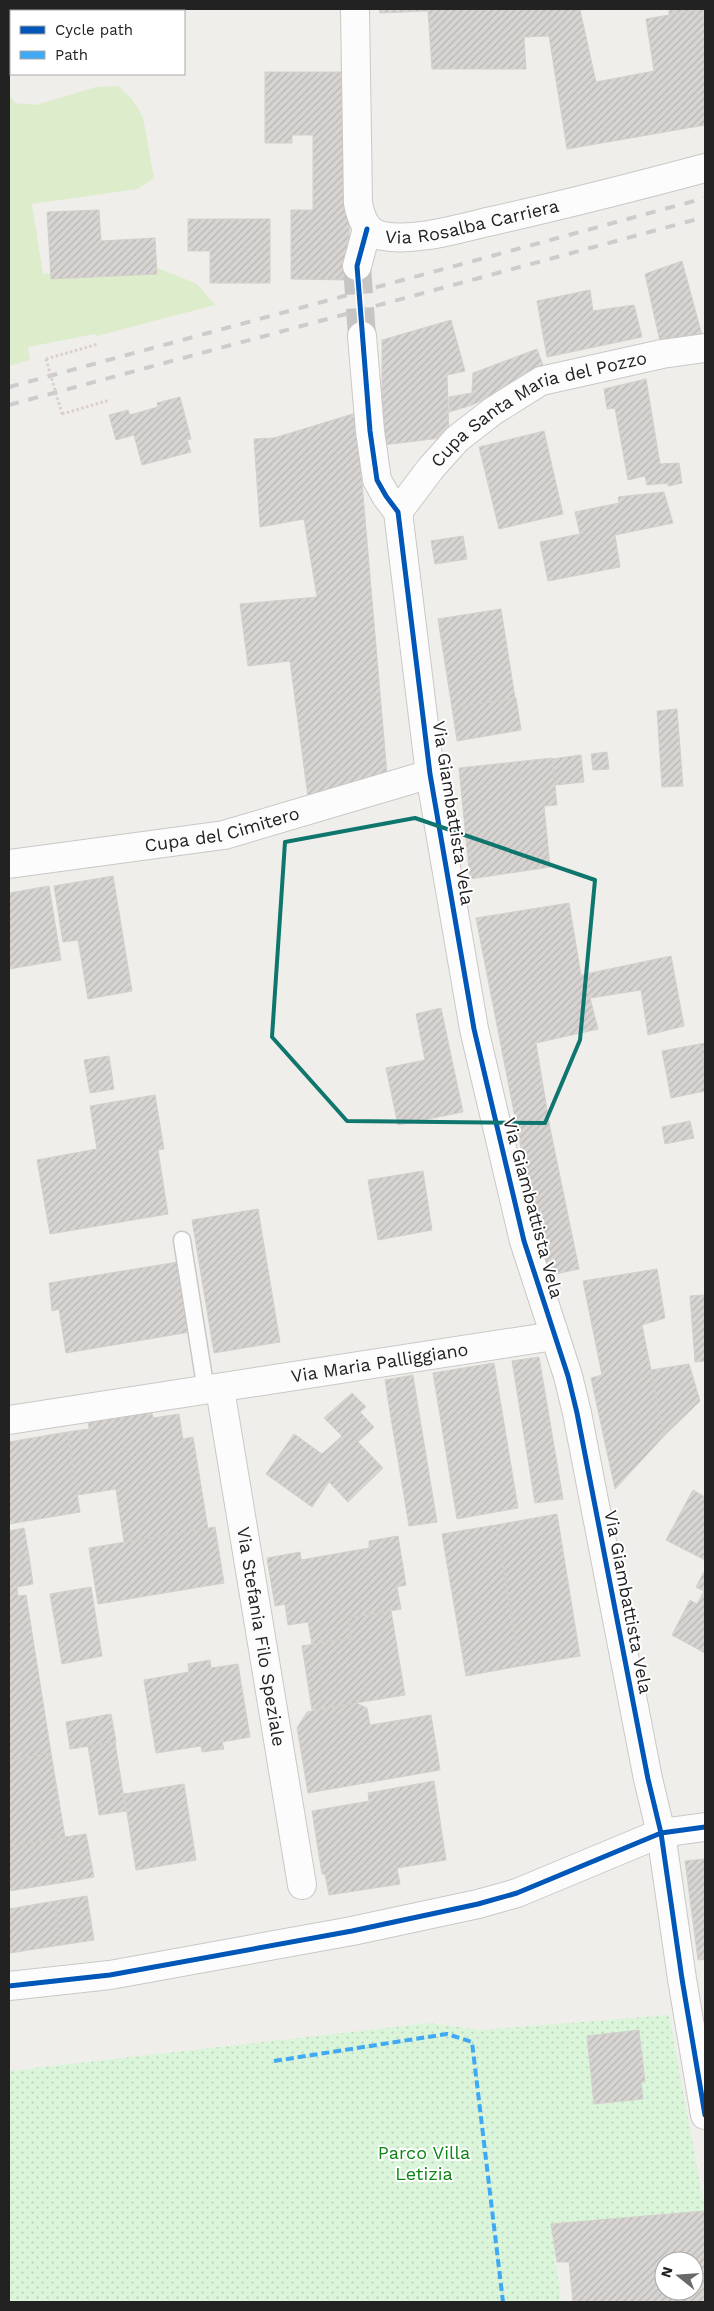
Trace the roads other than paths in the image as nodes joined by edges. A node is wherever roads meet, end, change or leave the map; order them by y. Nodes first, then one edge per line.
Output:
1 (355, 9) edge
2 (705, 168) edge
3 (367, 229) junction
4 (357, 266) tunnel mouth
5 (362, 336) tunnel mouth
6 (705, 348) edge
7 (398, 512) junction
8 (430, 774) junction
9 (9, 864) edge
10 (182, 1240) dead end
11 (554, 1336) junction
12 (213, 1390) junction
13 (9, 1420) edge
14 (705, 1827) edge
15 (661, 1833) junction
16 (302, 1885) dead end
17 (9, 1986) edge
18 (705, 2115) edge

1 - 3 street, Via Rosalba Carriera
2 - 3 street, Via Rosalba Carriera
3 - 4 street
5 - 7 street, Via Giambattista Vela
6 - 7 street, Cupa Santa Maria del Pozzo
7 - 8 street, Via Giambattista Vela
8 - 9 street, Cupa del Cimitero
8 - 11 street, Via Giambattista Vela
10 - 12 lane
11 - 12 street, Via Maria Palliggiano
11 - 15 street, Via Giambattista Vela
12 - 13 street, Via Maria Palliggiano
12 - 16 street, Via Stefania Filo Speziale
14 - 15 street
15 - 17 street
15 - 18 street, Via Giambattista Vela

